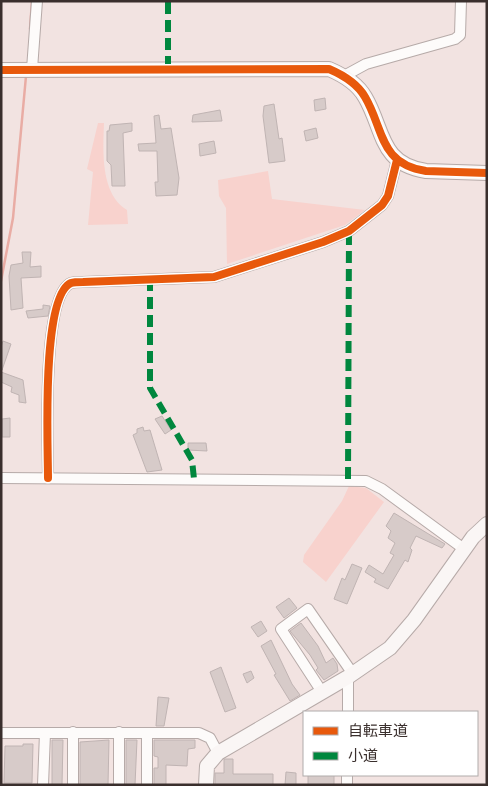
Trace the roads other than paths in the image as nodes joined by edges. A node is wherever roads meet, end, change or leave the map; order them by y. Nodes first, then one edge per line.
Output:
1 (37, 1) edge
2 (461, 1) edge
3 (32, 69) junction
4 (1, 70) edge
5 (344, 76) junction
6 (398, 160) junction
7 (487, 172) edge
8 (1, 478) edge
9 (48, 478) junction
10 (487, 524) edge
11 (464, 549) junction
12 (351, 675) junction
13 (322, 692) junction
14 (348, 711) edge
15 (73, 732) junction
16 (119, 732) junction
17 (147, 732) junction
18 (1, 733) edge
19 (45, 733) junction
20 (218, 753) junction
21 (43, 785) edge
22 (73, 785) edge
23 (119, 785) edge
24 (147, 785) edge
25 (206, 785) edge

1 - 3 street
2 - 5 street
3 - 4 street
3 - 5 street
5 - 6 street
6 - 7 street
6 - 9 street
8 - 9 street
9 - 11 street
10 - 11 street
11 - 12 street
12 - 13 street
12 - 13 street
12 - 14 street
13 - 20 street
15 - 16 street
15 - 19 street
15 - 22 street
16 - 17 street
16 - 23 street
17 - 20 street
17 - 24 street
18 - 19 street
19 - 21 street
20 - 25 street

